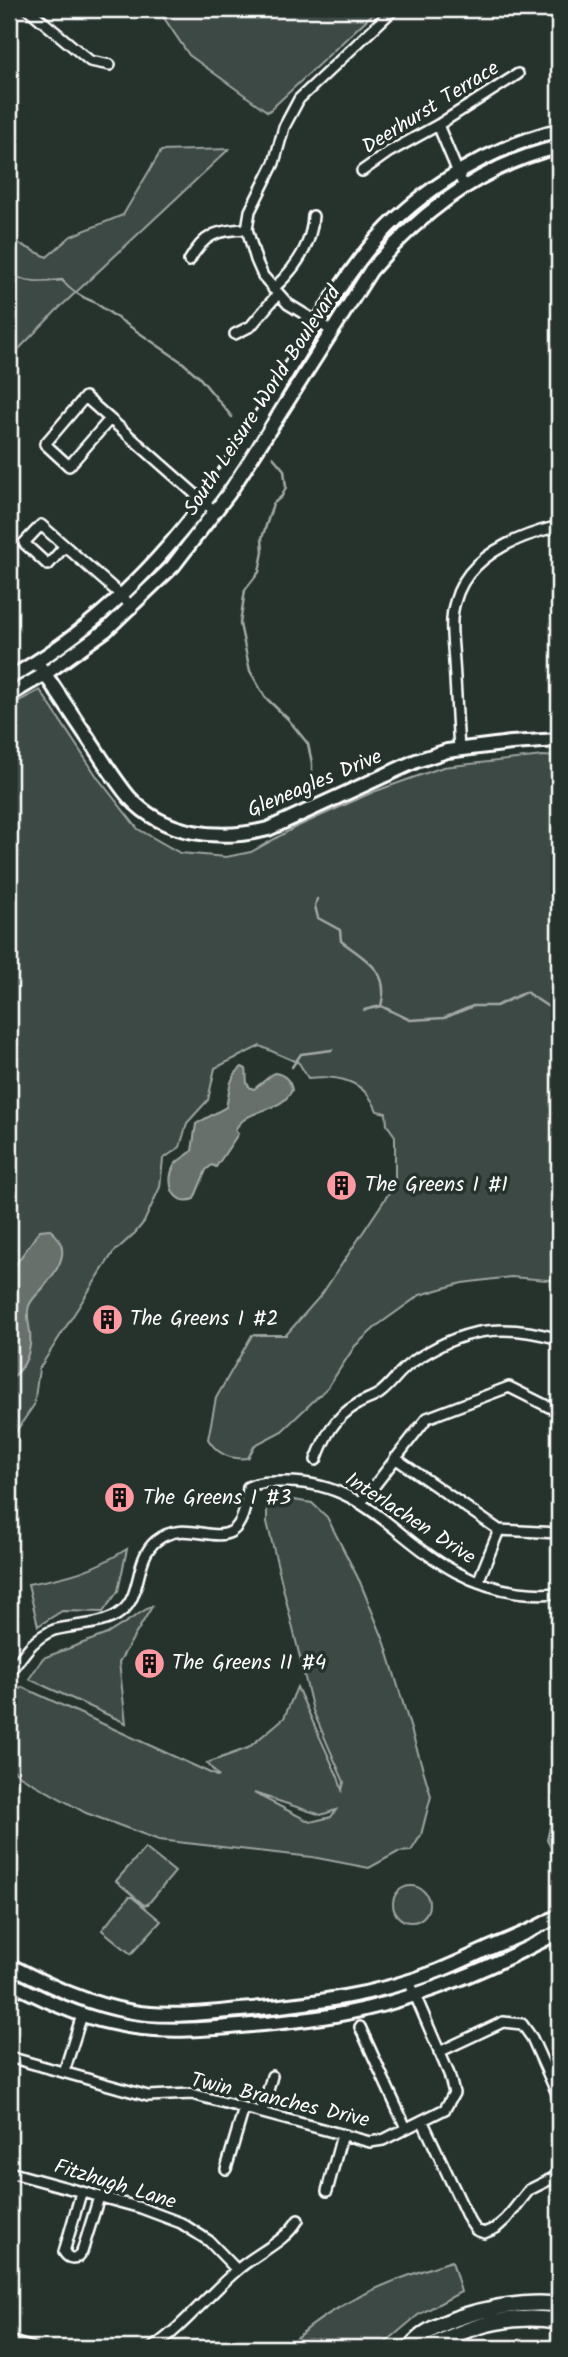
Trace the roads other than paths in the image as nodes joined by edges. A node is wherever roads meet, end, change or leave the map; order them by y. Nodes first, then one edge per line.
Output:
1 (28, 9) edge
2 (394, 9) edge
3 (110, 65) dead end
4 (518, 74) dead end
5 (438, 125) junction
6 (559, 130) edge
7 (559, 147) edge
8 (362, 171) dead end
9 (457, 173) junction
10 (464, 187) junction
11 (313, 216) dead end
12 (247, 229) junction
13 (189, 261) dead end
14 (275, 292) junction
15 (318, 323) junction
16 (332, 331) junction
17 (235, 334) dead end
18 (110, 419) junction
19 (204, 502) junction
20 (216, 512) junction
21 (559, 526) edge
22 (65, 546) junction
23 (122, 596) junction
24 (132, 608) junction
25 (37, 662) junction
26 (46, 674) junction
27 (9, 678) edge
28 (9, 695) edge
29 (559, 740) edge
30 (459, 749) junction
31 (559, 1339) edge
32 (559, 1412) edge
33 (395, 1458) junction
34 (316, 1460) dead end
35 (361, 1503) junction
36 (499, 1530) junction
37 (559, 1533) edge
38 (478, 1582) junction
39 (559, 1593) edge
40 (9, 1674) edge
41 (559, 1915) edge
42 (559, 1932) edge
43 (9, 1965) edge
44 (409, 1981) junction
45 (9, 1982) edge
46 (415, 1996) junction
47 (82, 2015) junction
48 (360, 2027) dead end
49 (439, 2052) junction
50 (9, 2057) edge
51 (64, 2072) junction
52 (272, 2076) dead end
53 (559, 2098) edge
54 (244, 2108) junction
55 (262, 2112) junction
56 (423, 2122) junction
57 (405, 2129) junction
58 (342, 2135) junction
59 (226, 2169) dead end
60 (9, 2172) edge
61 (559, 2175) edge
62 (327, 2191) dead end
63 (81, 2193) junction
64 (99, 2197) junction
65 (299, 2220) dead end
66 (237, 2270) junction
67 (559, 2305) edge
68 (536, 2319) junction
69 (559, 2321) edge
70 (559, 2328) edge
71 (9, 2340) edge
72 (33, 2348) edge
73 (152, 2348) edge
74 (410, 2348) edge
75 (429, 2348) edge

1 - 3 street
2 - 12 street
4 - 5 street, Deerhurst Terrace
5 - 8 street, Deerhurst Terrace
5 - 9 street
6 - 9 street, South Leisure World Boulevard
7 - 10 street, South Leisure World Boulevard
9 - 10 street
9 - 15 street, South Leisure World Boulevard
10 - 16 street, South Leisure World Boulevard
11 - 14 street
12 - 13 street
12 - 14 street
14 - 15 street
14 - 17 street
15 - 16 street
15 - 19 street, South Leisure World Boulevard
16 - 20 street, South Leisure World Boulevard
18 - 18 street
18 - 19 street
19 - 20 street
19 - 23 street, South Leisure World Boulevard
20 - 24 street, South Leisure World Boulevard
21 - 30 street
22 - 22 street
22 - 23 street
23 - 24 street
23 - 25 street, South Leisure World Boulevard
24 - 26 street, South Leisure World Boulevard
25 - 26 street, Gleneagles Drive
25 - 27 street, South Leisure World Boulevard
26 - 28 street, South Leisure World Boulevard
26 - 30 street, Gleneagles Drive
29 - 30 street, Gleneagles Drive
31 - 34 street
32 - 33 street
33 - 35 street
33 - 36 street
35 - 38 street, Interlachen Drive
35 - 40 street, Interlachen Drive
36 - 37 street
36 - 38 street
38 - 39 street, Interlachen Drive
41 - 44 street
42 - 46 street
43 - 44 street
44 - 46 street, Twin Branches Drive
45 - 47 street
46 - 47 street
46 - 49 street, Twin Branches Drive
47 - 51 street
48 - 57 street
49 - 53 street
49 - 56 street, Twin Branches Drive
50 - 51 street, Twin Branches Drive
51 - 54 street, Twin Branches Drive
52 - 55 street
54 - 55 street, Twin Branches Drive
54 - 59 street
55 - 58 street, Twin Branches Drive
56 - 57 street, Twin Branches Drive
56 - 61 street
57 - 58 street, Twin Branches Drive
58 - 62 street
60 - 63 street, Fitzhugh Lane
63 - 64 street, Fitzhugh Lane
63 - 64 street
64 - 66 street, Fitzhugh Lane
65 - 66 street
66 - 73 street
67 - 74 main road
68 - 69 main road
68 - 70 main road
68 - 75 main road
71 - 72 street

